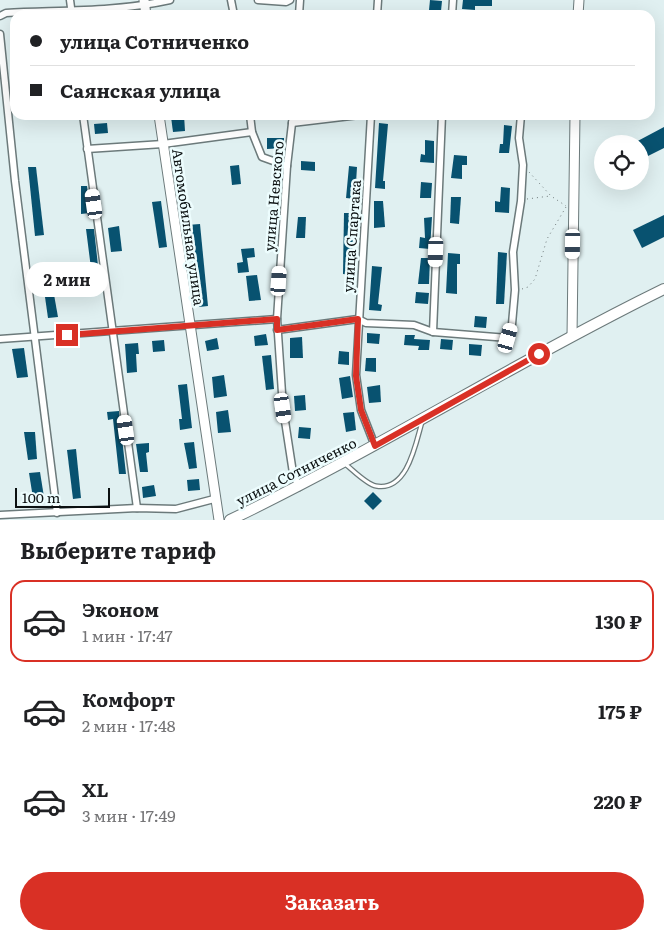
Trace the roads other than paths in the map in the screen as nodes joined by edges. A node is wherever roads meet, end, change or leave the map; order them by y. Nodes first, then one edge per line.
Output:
1 (170, 0) edge
2 (258, 0) edge
3 (290, 0) edge
4 (145, 7) edge
5 (93, 10) edge
6 (0, 34) edge
7 (84, 120) edge
8 (160, 120) edge
9 (251, 120) edge
10 (292, 120) edge
11 (317, 120) edge
12 (371, 120) edge
13 (442, 120) edge
14 (521, 120) edge
15 (575, 120) edge
16 (292, 123) junction
17 (252, 132) junction
18 (163, 144) junction
19 (87, 149) junction
20 (287, 166) junction
21 (664, 289) edge
22 (277, 319) junction
23 (358, 319) junction
24 (189, 325) junction
25 (277, 330) junction
26 (113, 331) junction
27 (433, 332) junction
28 (572, 336) junction
29 (36, 338) junction
30 (0, 339) edge
31 (422, 420) junction
32 (375, 446) junction
33 (344, 463) junction
34 (299, 487) junction
35 (214, 499) junction
36 (137, 508) junction
37 (57, 513) junction
38 (0, 514) edge
39 (219, 520) edge
40 (230, 520) edge

1 - 4 street
2 - 3 street
4 - 5 street
6 - 29 street
7 - 19 street
8 - 18 street, Автомобильная улица
9 - 17 street
10 - 16 street, улица Невского
11 - 16 street
12 - 23 street, улица Спартака
13 - 27 street
14 - 27 street
15 - 28 street
16 - 20 street, улица Невского
17 - 18 street
17 - 20 street
18 - 19 street
18 - 24 street, Автомобильная улица
19 - 26 street
20 - 22 street, улица Невского
21 - 28 main road, улица Сотниченко
22 - 24 street
22 - 25 street, улица Невского
23 - 25 street
23 - 27 street
23 - 32 street, улица Спартака
24 - 26 street
24 - 35 street, Автомобильная улица
25 - 34 street, улица Невского
26 - 29 street
26 - 36 street
28 - 31 main road, улица Сотниченко
29 - 30 street
29 - 37 street
31 - 32 main road, улица Сотниченко
31 - 33 lane
32 - 33 main road, улица Сотниченко
33 - 34 main road, улица Сотниченко
34 - 40 main road, улица Сотниченко
35 - 36 street
35 - 39 street, Автомобильная улица
36 - 37 street
37 - 38 street

